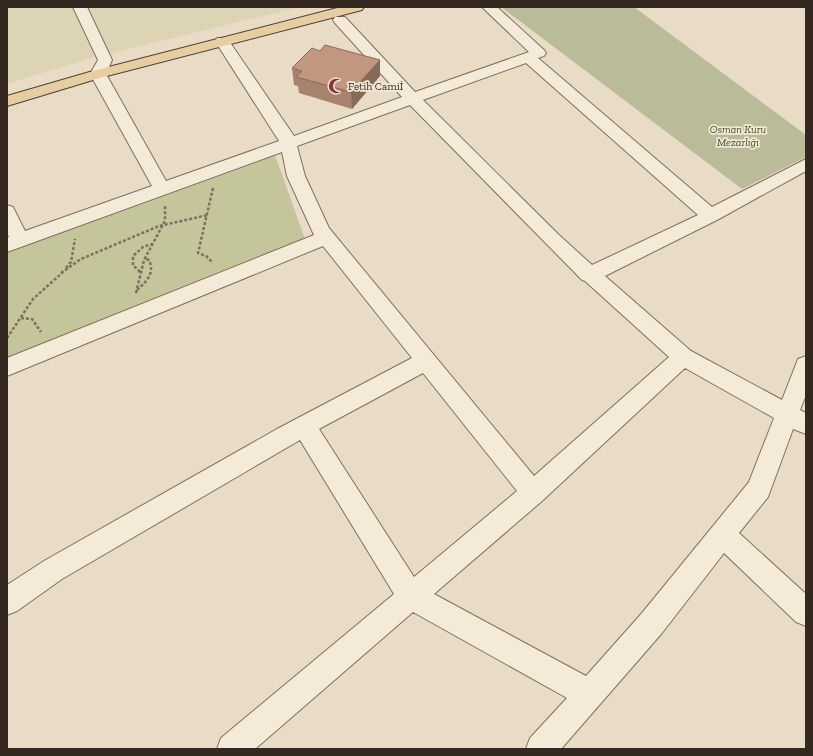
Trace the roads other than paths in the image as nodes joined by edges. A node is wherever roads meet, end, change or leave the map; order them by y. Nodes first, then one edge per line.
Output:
1 (80, 7) edge
2 (323, 7) edge
3 (357, 7) edge
4 (489, 7) edge
5 (340, 20) dead end
6 (222, 41) junction
7 (528, 57) junction
8 (101, 67) junction
9 (7, 90) edge
10 (412, 98) junction
11 (7, 101) edge
12 (288, 144) junction
13 (806, 164) edge
14 (159, 190) junction
15 (7, 211) edge
16 (710, 216) junction
17 (326, 237) junction
18 (13, 243) edge
19 (589, 275) junction
20 (683, 358) junction
21 (426, 361) junction
22 (806, 366) edge
23 (7, 367) edge
24 (797, 419) edge
25 (304, 426) junction
26 (533, 493) junction
27 (723, 535) junction
28 (411, 596) junction
29 (7, 601) edge
30 (806, 612) edge
31 (590, 694) junction
32 (232, 749) edge
33 (541, 749) edge

1 - 8 street
2 - 8 main road
3 - 6 main road
4 - 7 street
5 - 10 street
6 - 8 main road
6 - 12 street
7 - 10 street
7 - 16 street
8 - 9 main road
8 - 11 main road
8 - 14 street
10 - 12 street
10 - 19 street
12 - 14 street
12 - 17 street
13 - 16 street
14 - 18 street
15 - 18 street
16 - 19 street
17 - 21 street
17 - 23 street
19 - 20 street
20 - 24 street
20 - 26 street
21 - 25 street
21 - 26 street
22 - 24 street
24 - 27 street
25 - 28 street
25 - 29 street
26 - 28 street
27 - 30 street
27 - 31 street
28 - 31 street
28 - 32 street
31 - 33 street

